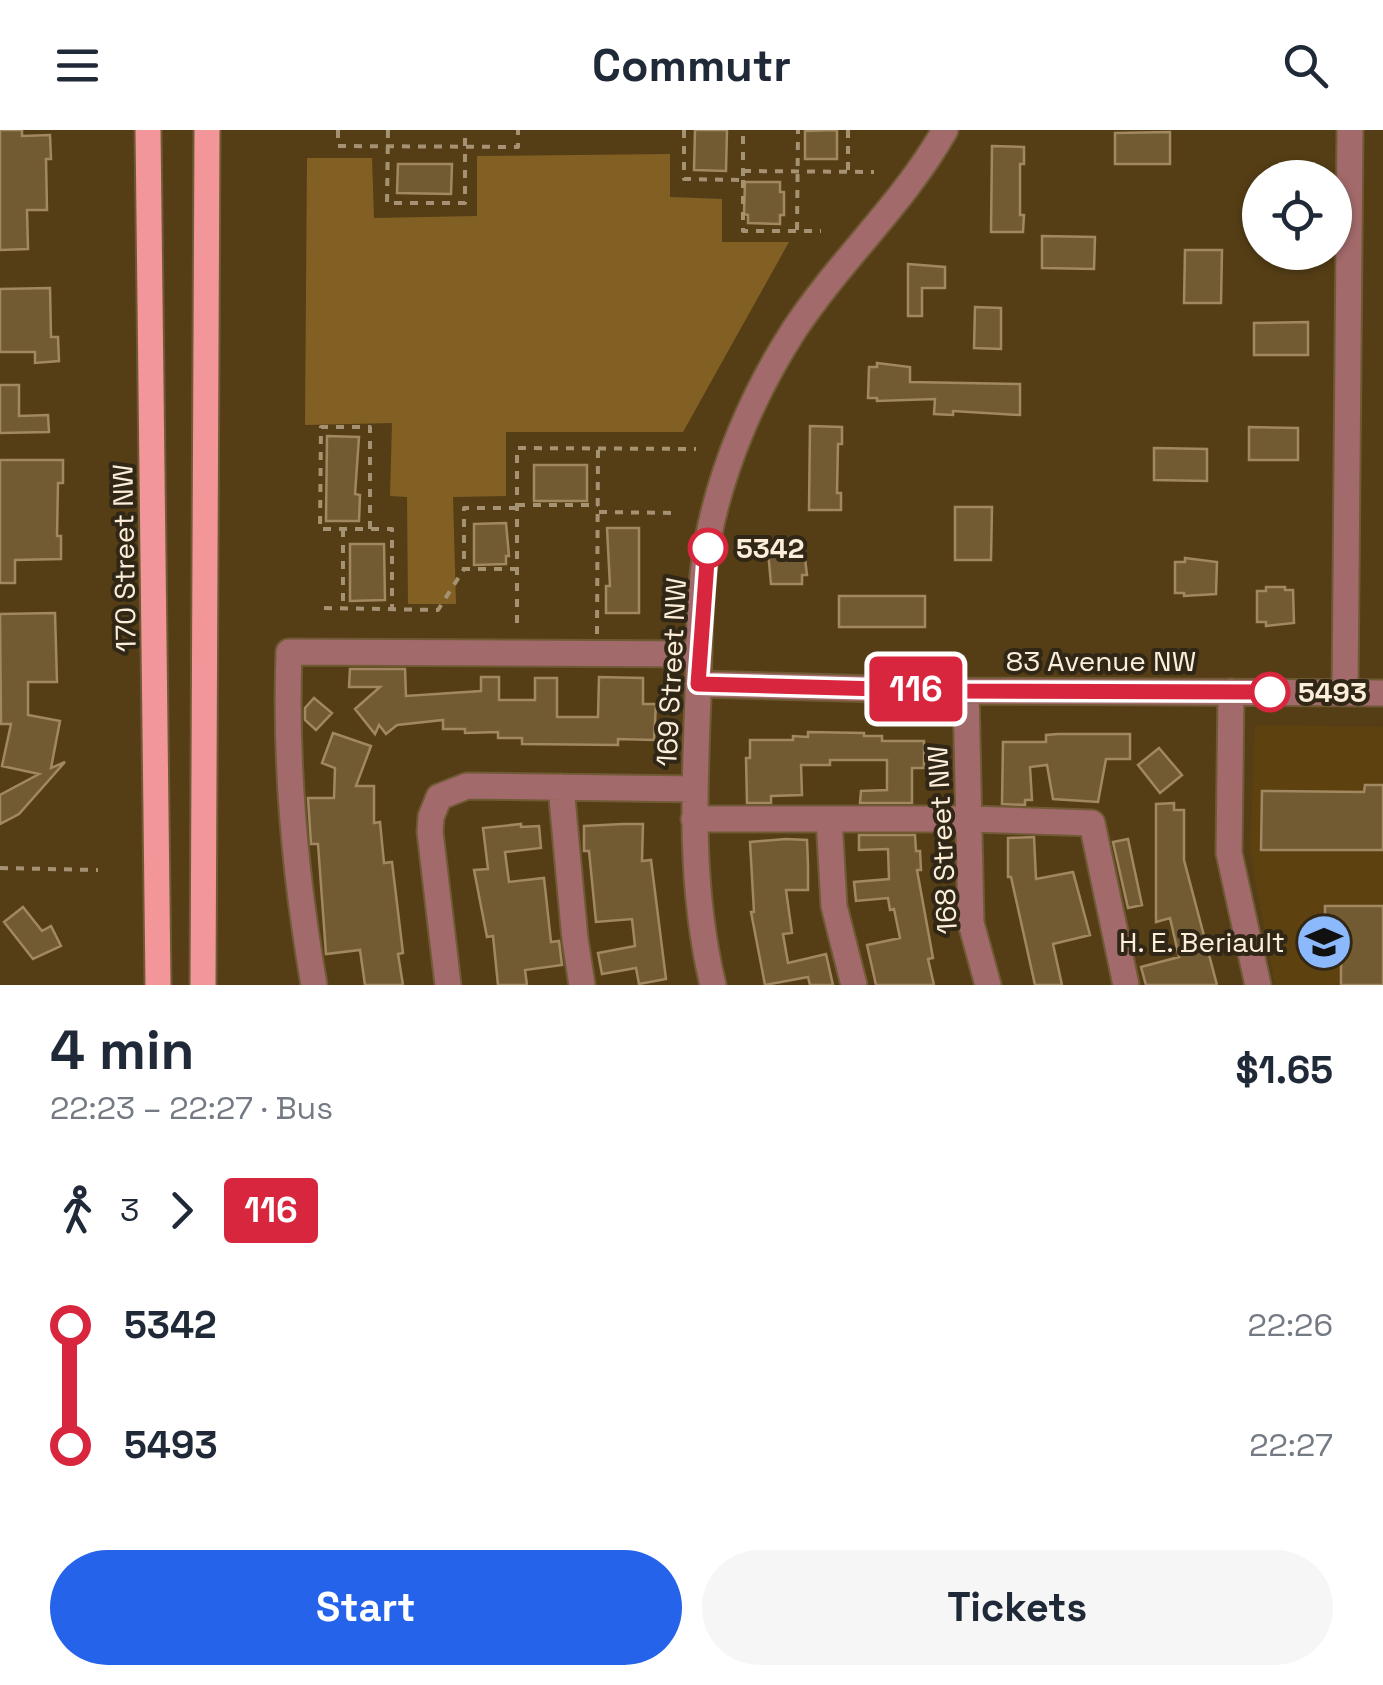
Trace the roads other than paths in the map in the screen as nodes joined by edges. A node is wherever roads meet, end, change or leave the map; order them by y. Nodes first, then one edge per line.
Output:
1 (148, 130) edge
2 (206, 130) edge
3 (945, 130) edge
4 (1350, 130) edge
5 (699, 654) junction
6 (698, 684) junction
7 (966, 691) junction
8 (1231, 692) junction
9 (1346, 693) junction
10 (1383, 693) edge
11 (561, 787) junction
12 (695, 788) junction
13 (694, 820) junction
14 (829, 820) junction
15 (969, 820) junction
16 (158, 985) edge
17 (203, 985) edge
18 (314, 985) edge
19 (448, 985) edge
20 (582, 985) edge
21 (713, 985) edge
22 (854, 985) edge
23 (988, 985) edge
24 (1126, 985) edge
25 (1258, 985) edge

1 - 16 main road, 170 Street NW
2 - 17 main road
3 - 5 street, 169 Street NW
4 - 9 street
5 - 6 street, 169 Street NW
5 - 18 street
6 - 7 street, 83 Avenue NW
6 - 12 street, 169 Street NW
7 - 8 street, 83 Avenue NW
7 - 15 street, 168 Street NW
8 - 9 street, 83 Avenue NW
8 - 25 street
9 - 10 street, 83 Avenue NW
11 - 12 street
11 - 19 street
11 - 20 street
12 - 13 street, 169 Street NW
13 - 14 street
13 - 21 street, 169 Street NW
14 - 15 street
14 - 22 street
15 - 23 street, 168 Street NW
15 - 24 street

